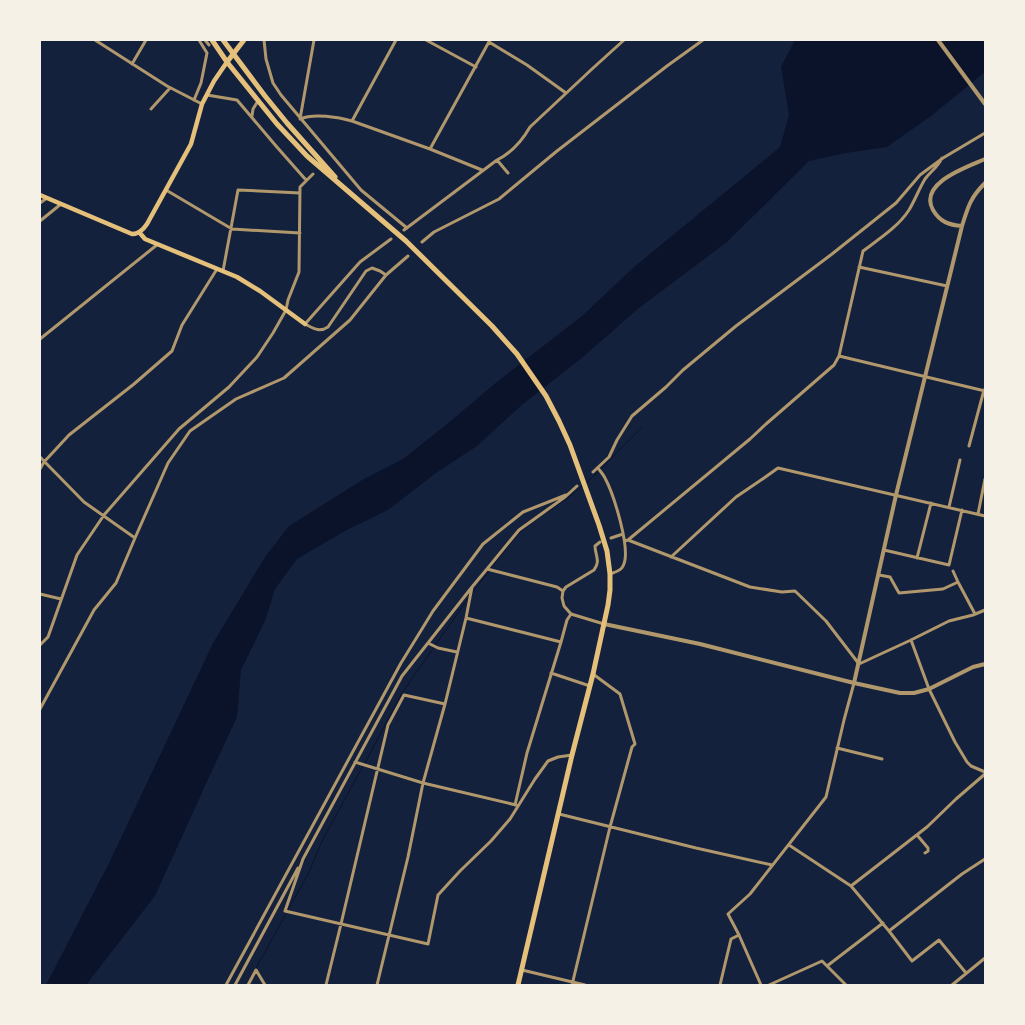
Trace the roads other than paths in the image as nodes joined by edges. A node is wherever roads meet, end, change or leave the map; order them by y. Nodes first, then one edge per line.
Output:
1 (95, 40) edge
2 (146, 40) edge
3 (199, 40) edge
4 (206, 40) edge
5 (223, 40) edge
6 (244, 40) edge
7 (264, 40) edge
8 (314, 40) edge
9 (396, 40) edge
10 (426, 40) edge
11 (624, 40) edge
12 (703, 40) edge
13 (938, 40) edge
14 (100, 41) edge
15 (490, 41) edge
16 (210, 42) edge
17 (233, 55) junction
18 (227, 62) junction
19 (132, 64) junction
20 (476, 67) junction
21 (170, 88) junction
22 (566, 93) junction
23 (207, 95) junction
24 (194, 100) junction
25 (258, 101) junction
26 (202, 104) junction
27 (985, 104) edge
28 (151, 110) dead end
29 (252, 117) junction
30 (300, 119) junction
31 (352, 121) junction
32 (985, 133) edge
33 (430, 148) junction
34 (943, 158) junction
35 (985, 159) edge
36 (496, 160) junction
37 (483, 170) junction
38 (508, 172) dead end
39 (313, 174) dead end
40 (306, 180) junction
41 (985, 183) edge
42 (166, 190) junction
43 (346, 191) junction
44 (300, 194) junction
45 (40, 195) edge
46 (47, 198) junction
47 (40, 204) edge
48 (61, 204) junction
49 (40, 221) edge
50 (962, 226) junction
51 (232, 229) junction
52 (140, 232) junction
53 (300, 233) junction
54 (392, 239) dead end
55 (422, 242) dead end
56 (159, 244) junction
57 (408, 256) dead end
58 (859, 267) junction
59 (217, 268) junction
60 (223, 271) junction
61 (386, 275) junction
62 (947, 286) junction
63 (286, 310) junction
64 (305, 324) junction
65 (40, 340) edge
66 (838, 356) junction
67 (925, 376) junction
68 (984, 390) edge
69 (969, 446) dead end
70 (40, 457) edge
71 (960, 460) dead end
72 (44, 462) junction
73 (598, 468) junction
74 (40, 469) edge
75 (593, 472) dead end
76 (985, 479) edge
77 (577, 486) dead end
78 (566, 495) junction
79 (896, 495) junction
80 (931, 503) junction
81 (949, 507) junction
82 (962, 510) junction
83 (978, 514) junction
84 (104, 515) junction
85 (985, 516) edge
86 (624, 534) junction
87 (135, 538) junction
88 (611, 538) dead end
89 (627, 541) junction
90 (600, 542) dead end
91 (884, 550) junction
92 (671, 557) junction
93 (917, 558) junction
94 (487, 569) junction
95 (953, 571) dead end
96 (610, 574) junction
97 (879, 575) junction
98 (958, 582) junction
99 (472, 587) junction
100 (563, 591) junction
101 (40, 594) edge
102 (61, 599) junction
103 (985, 610) edge
104 (571, 614) junction
105 (975, 614) junction
106 (466, 618) junction
107 (604, 624) junction
108 (910, 640) junction
109 (561, 642) junction
110 (428, 643) junction
111 (40, 645) edge
112 (457, 652) junction
113 (859, 664) junction
114 (985, 664) edge
115 (551, 672) junction
116 (593, 674) junction
117 (854, 684) junction
118 (590, 686) junction
119 (929, 689) junction
120 (445, 704) junction
121 (40, 709) edge
122 (837, 748) junction
123 (572, 755) junction
124 (882, 759) dead end
125 (355, 762) junction
126 (377, 769) junction
127 (985, 773) edge
128 (423, 783) junction
129 (517, 806) junction
130 (559, 814) junction
131 (610, 827) junction
132 (917, 835) junction
133 (789, 844) junction
134 (925, 853) dead end
135 (303, 859) junction
136 (985, 859) edge
137 (772, 865) junction
138 (852, 886) junction
139 (883, 923) junction
140 (341, 924) junction
141 (889, 931) junction
142 (389, 935) junction
143 (739, 935) junction
144 (985, 958) edge
145 (827, 966) junction
146 (522, 970) junction
147 (966, 973) junction
148 (573, 984) edge
149 (226, 985) edge
150 (235, 985) edge
151 (248, 985) edge
152 (265, 985) edge
153 (326, 985) edge
154 (377, 985) edge
155 (518, 985) edge
156 (585, 985) edge
157 (720, 985) edge
158 (760, 985) edge
159 (768, 985) edge
160 (846, 985) edge
161 (952, 985) edge

1 - 14 street
2 - 19 street
3 - 24 street
4 - 16 street
5 - 17 main road
6 - 17 main road
7 - 30 street
8 - 30 street
9 - 31 street
10 - 20 street
11 - 22 street
12 - 55 street
13 - 27 street
14 - 19 street
15 - 20 street
15 - 22 street
16 - 18 main road
17 - 18 main road
17 - 43 main road
18 - 23 main road
18 - 25 main road
19 - 21 street
20 - 33 street
21 - 24 street
21 - 28 street
22 - 36 street
23 - 26 main road
23 - 29 street
24 - 26 street
25 - 29 street
25 - 43 main road
26 - 42 main road
29 - 40 street
30 - 31 street
30 - 37 street
31 - 33 street
32 - 34 street
33 - 37 street
34 - 58 street
34 - 73 street
35 - 50 street
36 - 37 street
36 - 38 street
39 - 40 street
40 - 44 street
41 - 50 street
42 - 51 street
42 - 52 main road
43 - 96 main road
44 - 51 street
44 - 53 street
45 - 46 main road
46 - 47 street
46 - 48 main road
48 - 49 street
48 - 52 main road
50 - 62 street
51 - 53 street
51 - 60 street
52 - 56 main road
53 - 63 street
54 - 64 street
56 - 59 main road
56 - 65 street
57 - 61 street
58 - 62 street
58 - 66 street
59 - 60 main road
59 - 72 street
60 - 63 main road
61 - 64 street
61 - 87 street
62 - 67 street
63 - 64 main road
63 - 84 street
66 - 67 street
66 - 89 street
67 - 68 street
67 - 79 street
68 - 69 street
70 - 72 street
71 - 81 street
72 - 74 street
72 - 84 street
73 - 75 street
73 - 86 street
76 - 83 street
77 - 78 street
78 - 94 street
78 - 149 street
79 - 80 street
79 - 91 street
79 - 92 street
80 - 81 street
80 - 93 street
81 - 82 street
82 - 83 street
82 - 93 street
83 - 85 street
84 - 87 street
84 - 102 street
86 - 88 street
86 - 89 street
87 - 121 street
89 - 92 street
89 - 96 street
90 - 100 street
91 - 93 street
91 - 97 street
92 - 113 street
94 - 99 street
94 - 100 street
95 - 98 street
96 - 107 main road
97 - 98 street
97 - 113 street
98 - 105 street
99 - 106 street
99 - 110 street
100 - 104 street
101 - 102 street
102 - 111 street
103 - 105 street
104 - 107 street
104 - 109 street
105 - 108 street
106 - 109 street
106 - 112 street
107 - 116 main road
107 - 117 street
108 - 113 street
108 - 119 street
109 - 115 street
110 - 112 street
110 - 125 street
112 - 120 street
113 - 117 street
114 - 119 street
115 - 118 street
115 - 129 street
116 - 118 main road
116 - 131 street
117 - 119 street
117 - 122 street
118 - 123 main road
119 - 127 street
120 - 126 street
120 - 128 street
122 - 124 street
122 - 133 street
123 - 129 street
123 - 130 main road
125 - 126 street
125 - 135 street
126 - 128 street
126 - 140 street
127 - 132 street
128 - 129 street
128 - 142 street
129 - 142 street
130 - 131 street
130 - 146 main road
131 - 137 street
131 - 148 street
132 - 134 street
132 - 138 street
133 - 137 street
133 - 138 street
135 - 140 street
135 - 150 street
136 - 141 street
137 - 143 street
138 - 139 street
139 - 141 street
139 - 145 street
140 - 142 street
140 - 153 street
141 - 147 street
142 - 154 street
143 - 157 street
143 - 158 street
144 - 147 street
145 - 159 street
145 - 160 street
146 - 148 street
146 - 155 main road
147 - 161 street
148 - 156 street
151 - 152 street

